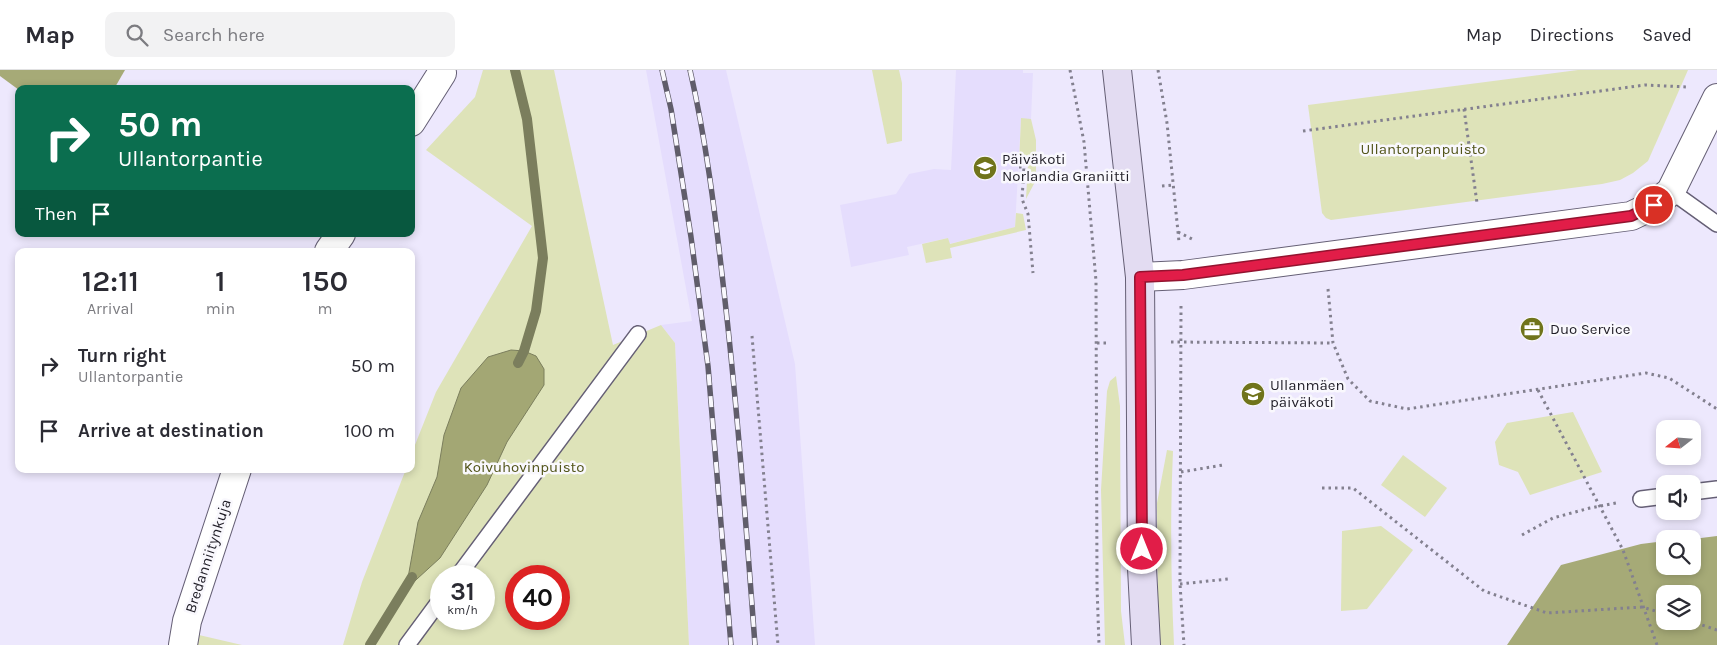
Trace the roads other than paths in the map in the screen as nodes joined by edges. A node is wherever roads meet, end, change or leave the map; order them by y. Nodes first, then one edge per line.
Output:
1 (1116, 70) edge
2 (442, 73) dead end
3 (1706, 93) edge
4 (415, 116) edge
5 (1671, 191) junction
6 (1717, 224) edge
7 (339, 237) edge
8 (331, 248) edge
9 (1140, 277) junction
10 (638, 334) dead end
11 (236, 473) edge
12 (1717, 489) edge
13 (1701, 491) edge
14 (1656, 497) edge
15 (1641, 499) road end
16 (466, 565) edge
17 (430, 613) edge
18 (184, 645) edge
19 (407, 645) edge
20 (1146, 645) edge

1 - 9 street
2 - 4 street
3 - 5 street
5 - 6 lane
5 - 9 street
7 - 8 street
9 - 20 street
10 - 16 lane
11 - 18 street, Bredanniitynkuja
12 - 13 lane
14 - 15 lane
17 - 19 lane

